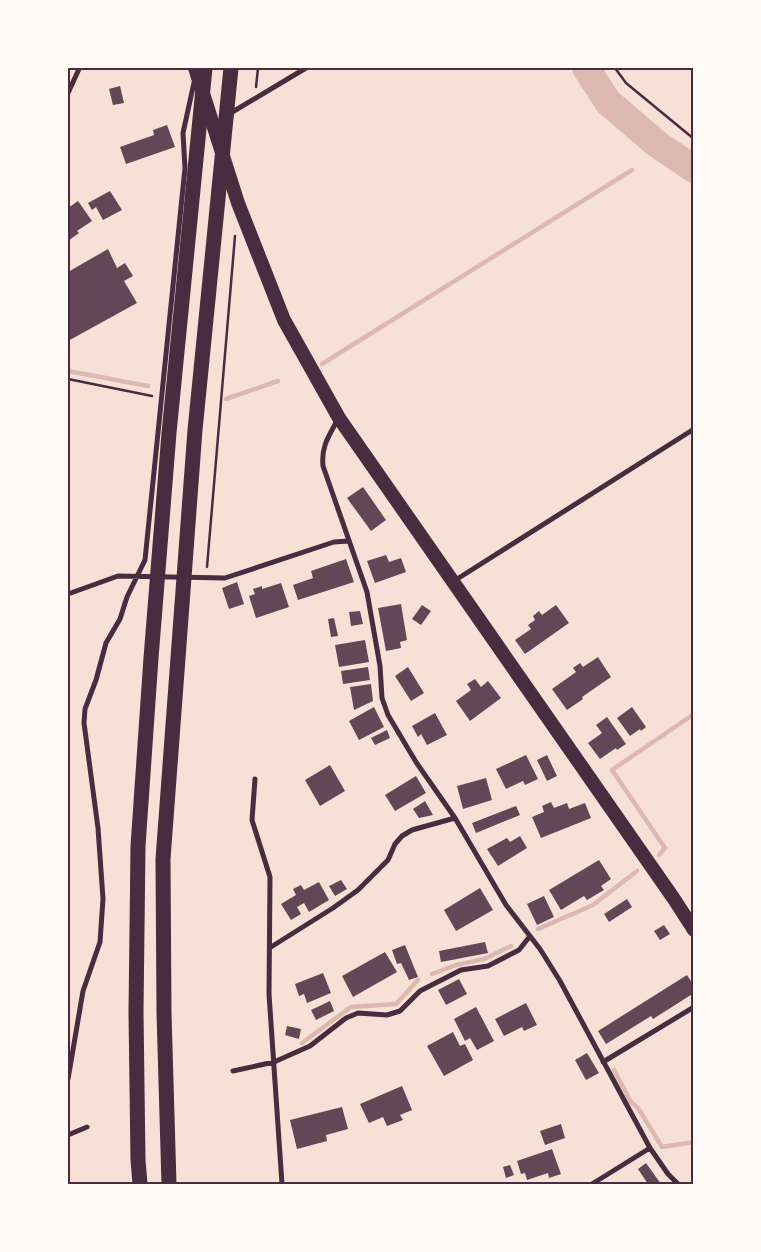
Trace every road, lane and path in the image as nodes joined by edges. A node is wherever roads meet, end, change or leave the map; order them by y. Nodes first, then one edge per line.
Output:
1 (79, 68) edge
2 (230, 68) edge
3 (258, 68) edge
4 (306, 68) edge
5 (615, 68) edge
6 (199, 69) edge
7 (68, 93) edge
8 (255, 99) junction
9 (212, 125) junction
10 (694, 139) edge
11 (235, 233) dead end
12 (68, 379) edge
13 (161, 398) junction
14 (339, 418) junction
15 (694, 429) edge
16 (348, 541) junction
17 (138, 577) junction
18 (206, 579) junction
19 (453, 582) junction
20 (68, 594) edge
21 (255, 779) dead end
22 (455, 818) junction
23 (694, 930) edge
24 (530, 936) junction
25 (271, 947) junction
26 (694, 1007) edge
27 (274, 1062) junction
28 (604, 1062) junction
29 (233, 1071) dead end
30 (68, 1079) edge
31 (87, 1127) dead end
32 (68, 1135) edge
33 (650, 1148) junction
34 (140, 1184) edge
35 (168, 1184) edge
36 (282, 1184) edge
37 (592, 1184) edge
38 (678, 1184) edge

1 - 7 street
2 - 35 highway
3 - 8 path
4 - 8 street
5 - 10 path
6 - 9 highway
6 - 13 street
6 - 34 highway
8 - 9 street
9 - 14 highway
11 - 18 path
12 - 13 path
13 - 17 street
14 - 16 street
14 - 19 highway
15 - 19 street
16 - 18 street
16 - 22 street
17 - 18 street
17 - 20 street
17 - 30 street
19 - 23 highway
21 - 25 street
22 - 24 street
22 - 25 street
24 - 27 street
24 - 28 street
25 - 27 street
26 - 28 street
27 - 29 street
27 - 36 street
28 - 33 street
31 - 32 street
33 - 37 street
33 - 38 street

